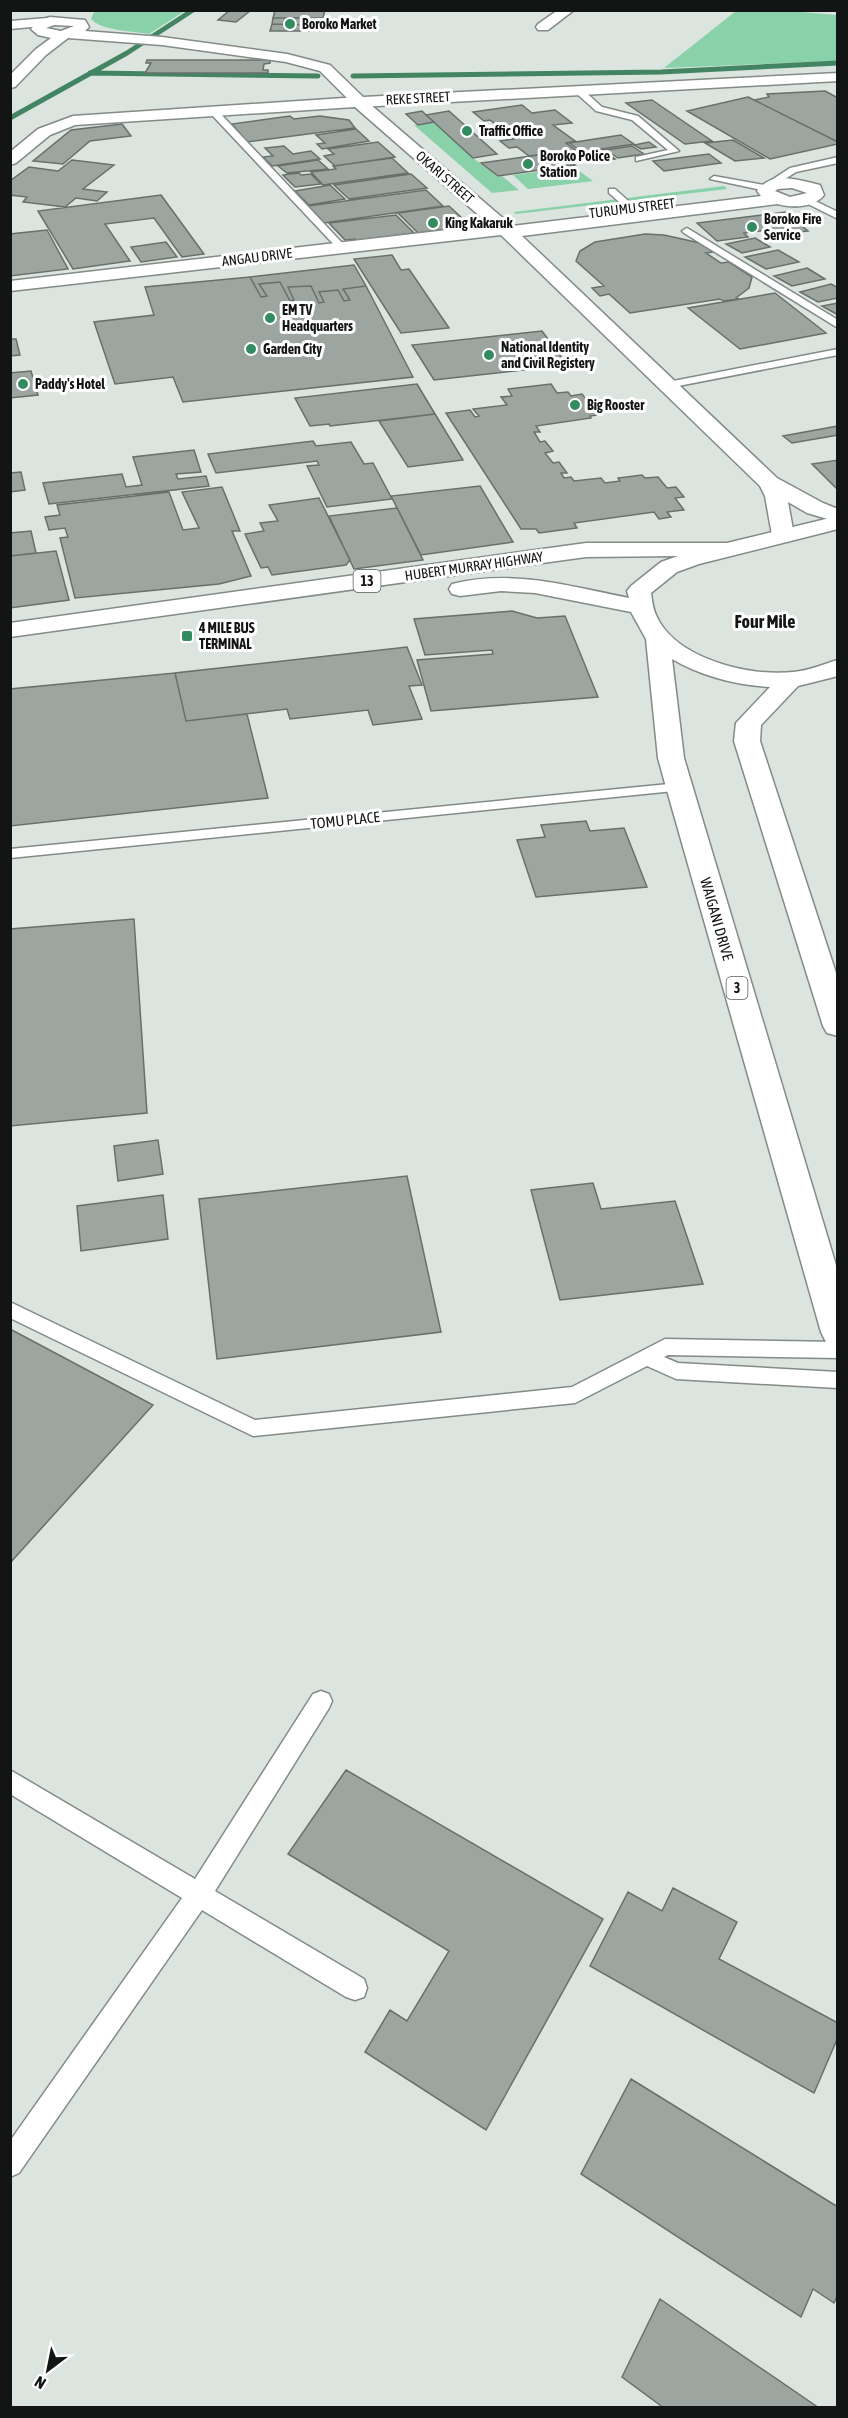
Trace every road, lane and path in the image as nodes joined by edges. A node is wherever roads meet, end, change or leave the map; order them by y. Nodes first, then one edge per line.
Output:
1 (568, 10) edge
2 (74, 23) edge
3 (10, 25) edge
4 (45, 27) junction
5 (543, 27) dead end
6 (10, 29) edge
7 (41, 52) junction
8 (837, 77) edge
9 (10, 84) edge
10 (578, 90) junction
11 (359, 102) junction
12 (214, 112) junction
13 (639, 159) dead end
14 (10, 160) edge
15 (837, 160) edge
16 (714, 179) dead end
17 (612, 191) dead end
18 (771, 191) junction
19 (837, 191) edge
20 (812, 198) junction
21 (632, 208) junction
22 (837, 216) edge
23 (503, 229) junction
24 (687, 231) dead end
25 (342, 248) junction
26 (10, 286) edge
27 (837, 326) edge
28 (837, 352) edge
29 (668, 385) junction
30 (770, 483) junction
31 (837, 516) edge
32 (837, 522) edge
33 (783, 535) junction
34 (724, 549) junction
35 (639, 606) junction
36 (10, 630) edge
37 (658, 639) junction
38 (10, 652) edge
39 (837, 667) edge
40 (790, 680) junction
41 (679, 787) junction
42 (10, 854) edge
43 (837, 1026) edge
44 (10, 1309) edge
45 (837, 1332) edge
46 (837, 1350) edge
47 (646, 1357) junction
48 (837, 1380) edge
49 (321, 1701) dead end
50 (10, 1782) edge
51 (199, 1894) junction
52 (355, 1988) dead end
53 (10, 2164) edge

1 - 5 main road
2 - 4 main road, OKARI STREET
2 - 4 main road
2 - 7 main road
2 - 11 main road, OKARI STREET
3 - 4 main road
4 - 6 main road
4 - 7 main road
7 - 9 main road
8 - 10 main road, REKE STREET
10 - 11 main road, REKE STREET
10 - 13 lane
11 - 12 main road, REKE STREET
11 - 23 main road, OKARI STREET
12 - 14 main road, REKE STREET
12 - 25 lane
15 - 18 lane
16 - 18 lane
17 - 21 lane
18 - 20 main road
18 - 21 main road, TURUMU STREET
18 - 23 main road, ANGAU DRIVE
19 - 20 main road
20 - 22 lane
21 - 23 main road, TURUMU STREET
23 - 25 main road, ANGAU DRIVE
23 - 29 main road, OKARI STREET
24 - 27 lane
25 - 26 main road, ANGAU DRIVE
28 - 29 lane
29 - 30 main road, OKARI STREET
30 - 31 main road, OKARI STREET
30 - 33 main road, OKARI STREET
32 - 33 main road, 13
33 - 34 main road, 13
34 - 35 main road, 13
34 - 36 main road, HUBERT MURRAY HIGHWAY / 13
35 - 37 main road
35 - 38 main road, HUBERT MURRAY HIGHWAY / 13
37 - 40 main road
37 - 41 main road, WAIGANI DRIVE / 3
39 - 40 main road
40 - 43 main road
41 - 42 lane, TOMU PLACE
41 - 45 main road, WAIGANI DRIVE / 3
44 - 47 lane
46 - 47 lane
47 - 48 lane
49 - 51 lane
50 - 51 lane
51 - 52 lane
51 - 53 lane

